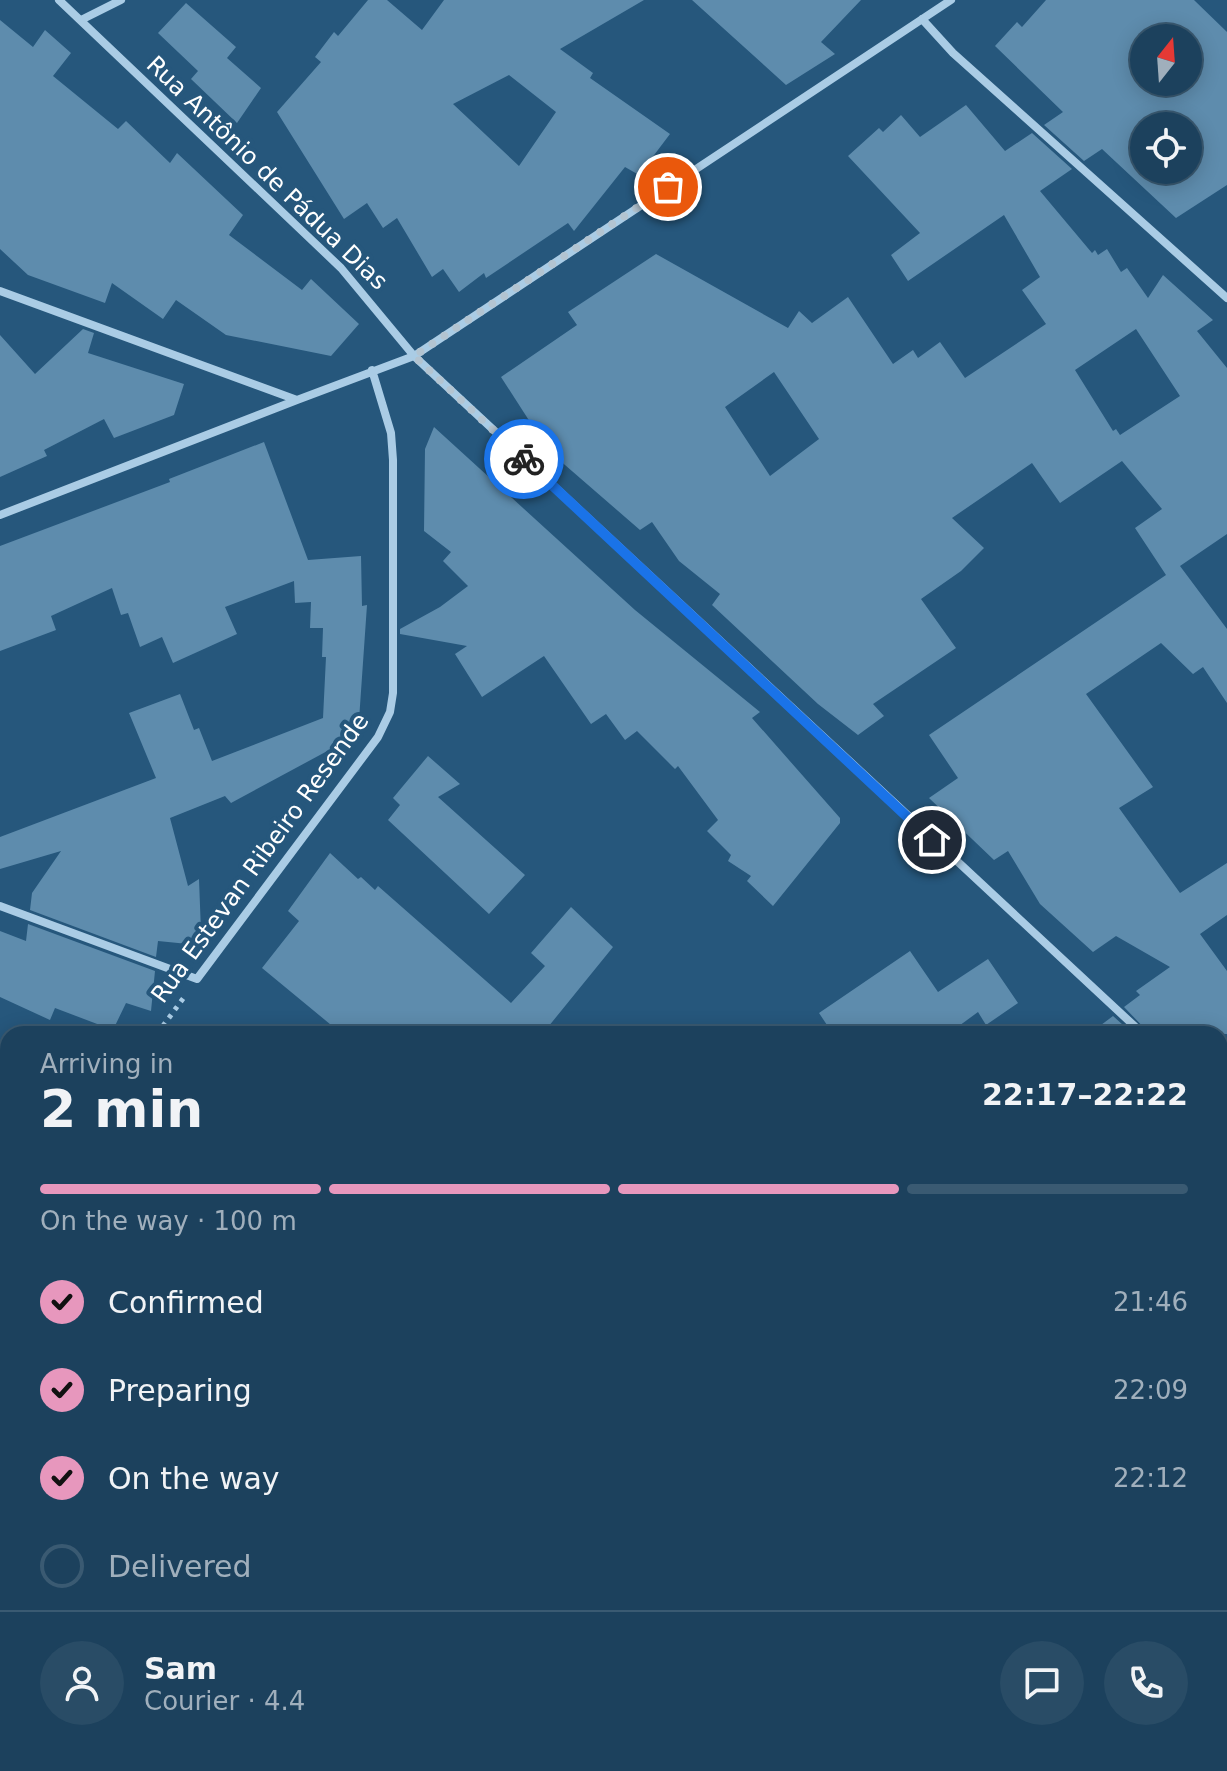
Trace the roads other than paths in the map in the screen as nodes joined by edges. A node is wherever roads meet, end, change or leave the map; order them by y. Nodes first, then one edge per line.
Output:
1 (59, 0) edge
2 (121, 0) edge
3 (951, 0) edge
4 (922, 19) junction
5 (81, 20) junction
6 (0, 291) edge
7 (1227, 298) edge
8 (414, 356) junction
9 (372, 370) junction
10 (297, 400) junction
11 (0, 515) edge
12 (0, 906) edge
13 (1134, 1026) edge

1 - 5 street, Rua Antônio de Pádua Dias
2 - 5 street
3 - 4 street
4 - 7 street
4 - 8 street
5 - 8 street, Rua Antônio de Pádua Dias
6 - 10 street
8 - 9 street
8 - 13 street, Rua Antônio de Pádua Dias
9 - 10 street
9 - 12 street, Rua Estevan Ribeiro Resende
10 - 11 street

